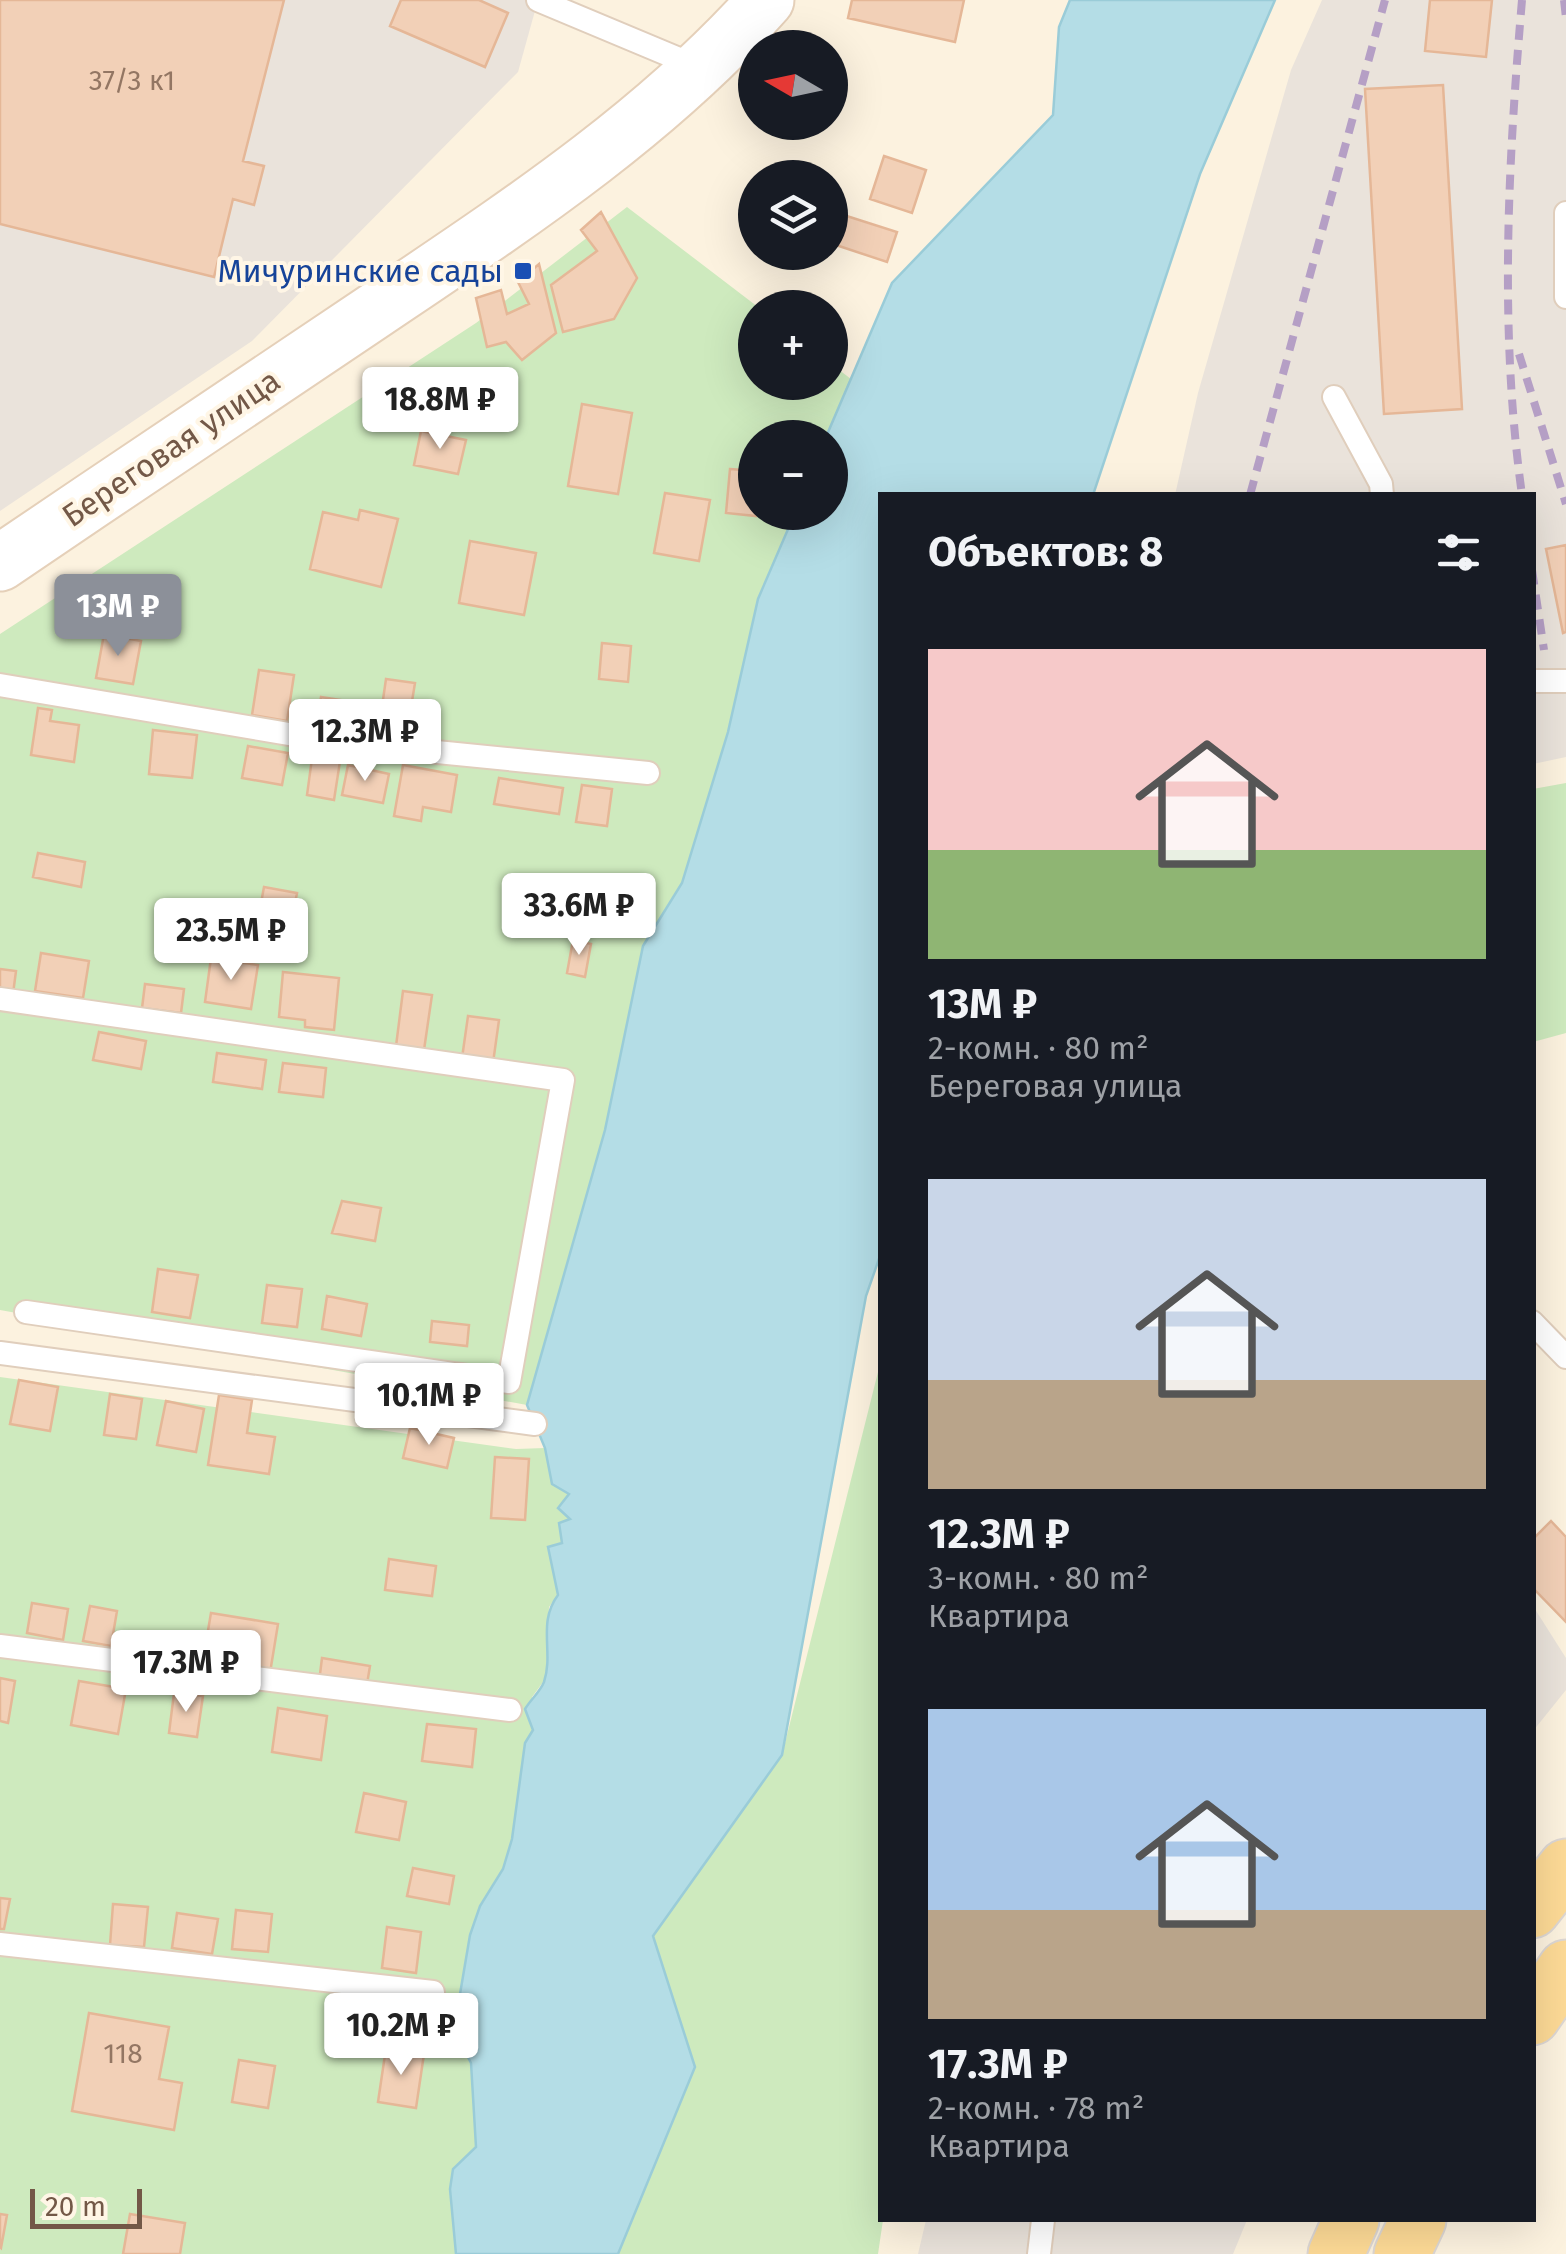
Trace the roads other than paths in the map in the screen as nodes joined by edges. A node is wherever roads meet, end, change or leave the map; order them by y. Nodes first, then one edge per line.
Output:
1 (538, 0) edge
2 (766, 0) edge
3 (701, 68) junction
4 (1566, 213) edge
5 (1566, 297) edge
6 (1334, 397) dead end
7 (1382, 492) edge
8 (0, 563) edge
9 (1566, 680) edge
10 (1536, 681) edge
11 (0, 684) edge
12 (648, 773) dead end
13 (0, 999) edge
14 (26, 1312) dead end
15 (1536, 1326) edge
16 (0, 1353) edge
17 (1566, 1357) edge
18 (535, 1424) dead end
19 (0, 1646) edge
20 (510, 1710) dead end
21 (1566, 1838) edge
22 (1566, 1866) edge
23 (1536, 1894) edge
24 (1536, 1905) edge
25 (0, 1944) edge
26 (1566, 1968) edge
27 (433, 1992) dead end
28 (1536, 2011) edge
29 (1043, 2222) edge
30 (1350, 2222) edge
31 (1417, 2222) edge
32 (1039, 2254) edge
33 (1336, 2254) edge
34 (1402, 2254) edge

1 - 3 lane
2 - 3 street, Береговая улица
3 - 8 street, Береговая улица
4 - 5 lane
6 - 7 lane
9 - 10 lane
11 - 12 lane
13 - 14 lane
15 - 17 lane
16 - 18 lane
19 - 20 lane
21 - 23 lane
22 - 24 main road
25 - 27 lane
26 - 28 main road
29 - 32 lane
30 - 33 main road
31 - 34 main road

